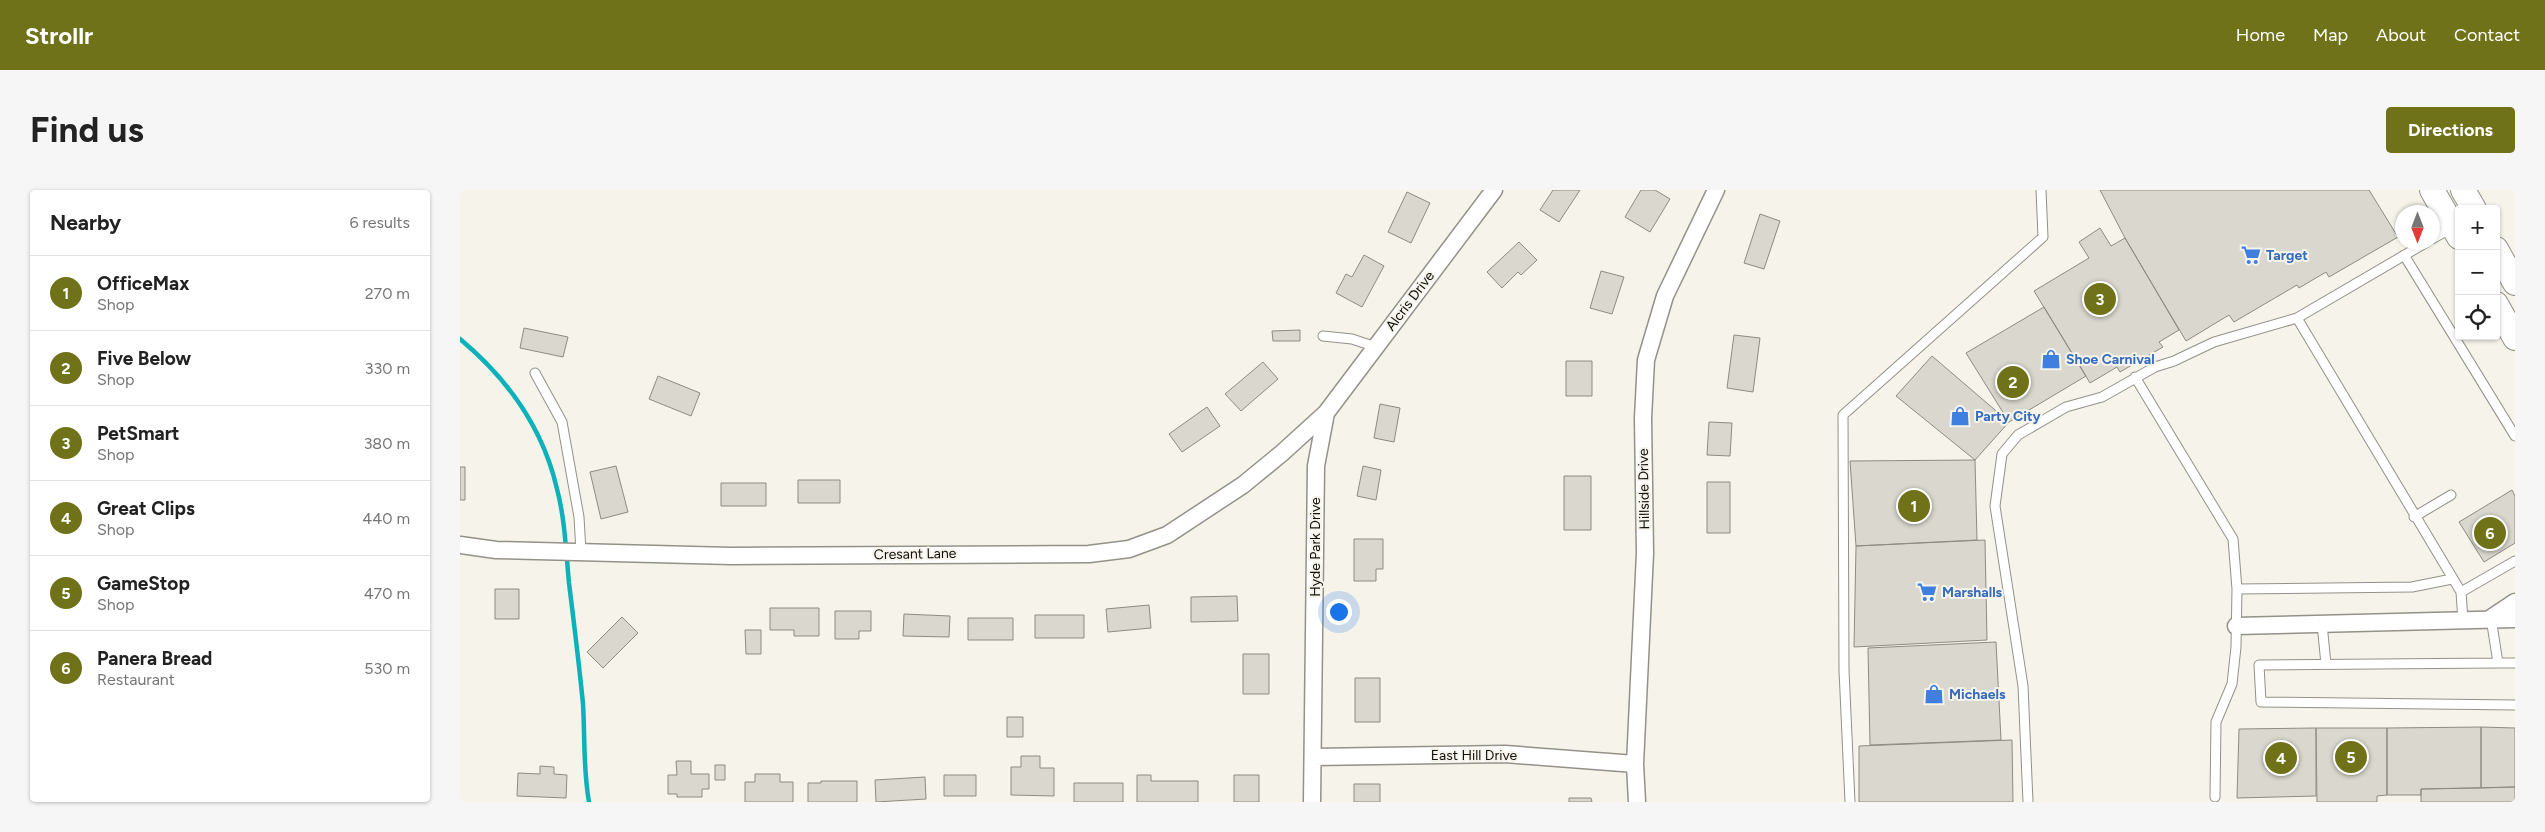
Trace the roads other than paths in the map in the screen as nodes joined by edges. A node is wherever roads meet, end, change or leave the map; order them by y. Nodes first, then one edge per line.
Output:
1 (1494, 190) edge
2 (1716, 190) edge
3 (2042, 190) edge
4 (2432, 190) edge
5 (2464, 190) edge
6 (2472, 205) edge
7 (2455, 230) edge
8 (2455, 232) edge
9 (2440, 237) edge
10 (2411, 250) edge
11 (2497, 250) edge
12 (2404, 254) junction
13 (2515, 283) edge
14 (2500, 311) edge
15 (2297, 318) junction
16 (1323, 336) dead end
17 (2515, 338) edge
18 (1376, 347) junction
19 (535, 373) dead end
20 (2135, 377) junction
21 (1326, 413) junction
22 (2515, 436) edge
23 (2451, 495) dead end
24 (2414, 517) junction
25 (460, 545) edge
26 (581, 552) junction
27 (2515, 561) edge
28 (2452, 579) junction
29 (2236, 589) junction
30 (2461, 592) junction
31 (2515, 602) edge
32 (2491, 618) junction
33 (2515, 618) edge
34 (2463, 620) junction
35 (2322, 624) junction
36 (2236, 626) junction
37 (2498, 663) junction
38 (2515, 663) edge
39 (2326, 664) junction
40 (2515, 705) edge
41 (1314, 757) junction
42 (1635, 764) junction
43 (2216, 797) dead end
44 (1312, 802) edge
45 (1637, 802) edge
46 (1850, 802) edge
47 (2028, 802) edge

1 - 18 street, Alcris Drive
2 - 42 street, Hillside Drive
3 - 46 lane
4 - 7 main road
5 - 6 main road
8 - 9 lane
10 - 12 lane
11 - 13 main road
12 - 15 lane
12 - 22 lane
14 - 17 main road
15 - 20 lane
15 - 24 lane
16 - 18 lane
18 - 21 street, Alcris Drive
19 - 26 lane
20 - 29 lane
20 - 47 lane
21 - 26 street, Cresant Lane
21 - 41 street, Hyde Park Drive
23 - 24 lane
24 - 28 lane
25 - 26 street, Cresant Lane
27 - 30 lane
28 - 29 lane
28 - 30 lane
29 - 36 lane
30 - 34 lane
31 - 32 street
32 - 33 street
32 - 34 street
32 - 37 lane
34 - 35 street
35 - 36 street
35 - 39 lane
36 - 43 lane
37 - 38 lane
37 - 39 lane
39 - 40 lane
41 - 42 street, East Hill Drive
41 - 44 street, Hyde Park Drive
42 - 45 street, Hillside Drive

